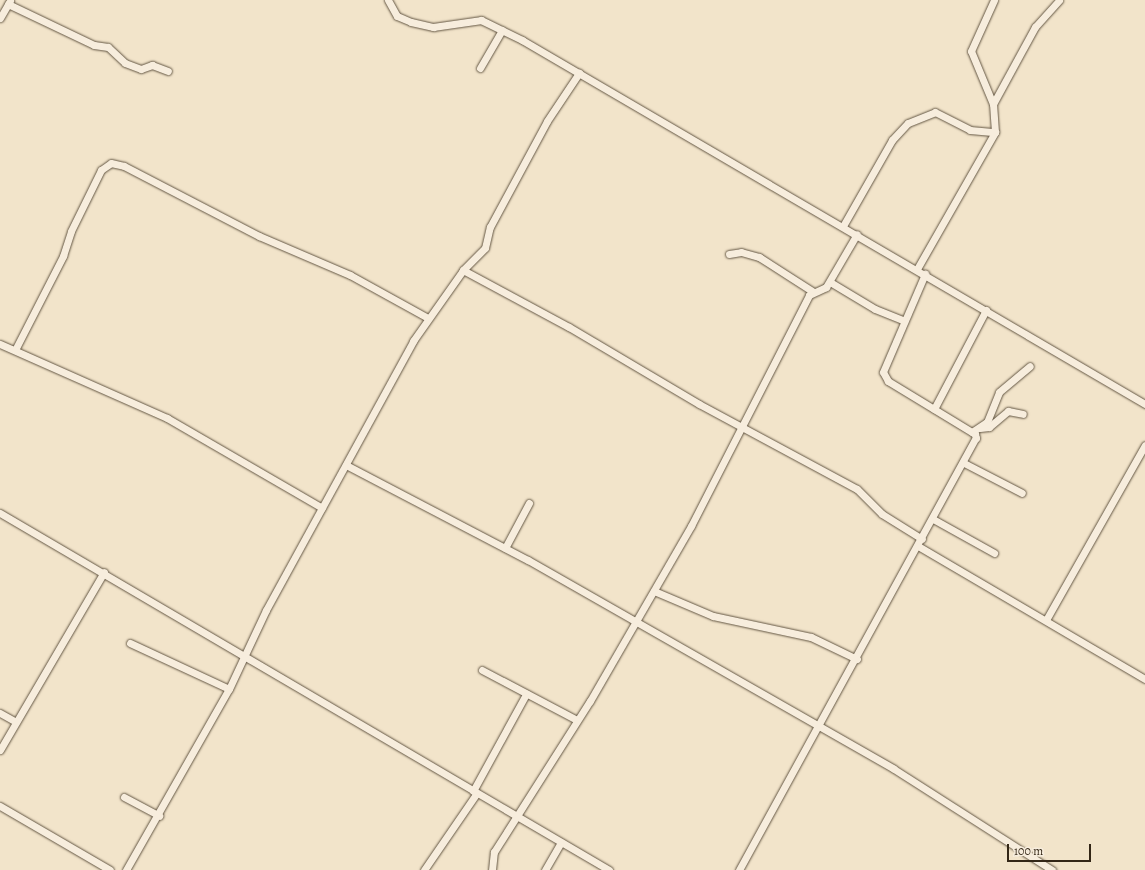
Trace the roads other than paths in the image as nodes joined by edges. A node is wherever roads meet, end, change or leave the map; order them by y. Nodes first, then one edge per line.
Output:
1 (388, 0) edge
2 (994, 0) edge
3 (1059, 0) edge
4 (9, 2) edge
5 (0, 18) edge
6 (502, 30) junction
7 (480, 68) dead end
8 (168, 71) dead end
9 (579, 73) junction
10 (993, 104) junction
11 (995, 132) junction
12 (843, 226) junction
13 (857, 234) junction
14 (729, 254) dead end
15 (917, 269) junction
16 (463, 270) junction
17 (925, 274) junction
18 (830, 282) junction
19 (812, 292) junction
20 (986, 310) junction
21 (428, 318) junction
22 (904, 321) junction
23 (0, 344) edge
24 (15, 350) junction
25 (1030, 366) dead end
26 (1145, 404) edge
27 (934, 410) junction
28 (1023, 414) dead end
29 (743, 428) junction
30 (980, 428) junction
31 (972, 432) junction
32 (1145, 445) edge
33 (964, 463) junction
34 (346, 465) junction
35 (1022, 493) dead end
36 (528, 503) dead end
37 (322, 508) junction
38 (0, 513) edge
39 (933, 519) junction
40 (922, 539) junction
41 (918, 546) junction
42 (505, 548) junction
43 (994, 553) dead end
44 (104, 572) junction
45 (654, 591) junction
46 (1046, 620) junction
47 (636, 623) junction
48 (130, 643) dead end
49 (243, 656) junction
50 (857, 659) junction
51 (482, 670) dead end
52 (1145, 679) edge
53 (229, 689) junction
54 (526, 694) junction
55 (0, 713) edge
56 (577, 720) junction
57 (16, 722) junction
58 (819, 727) junction
59 (0, 750) edge
60 (475, 792) junction
61 (124, 797) dead end
62 (0, 806) edge
63 (159, 816) junction
64 (516, 816) junction
65 (561, 842) junction
66 (110, 870) edge
67 (126, 870) edge
68 (424, 870) edge
69 (492, 870) edge
70 (545, 870) edge
71 (610, 870) edge
72 (739, 870) edge
73 (1052, 870) edge

1 - 6 street
2 - 10 street
3 - 10 street
4 - 5 street
4 - 8 street
6 - 7 street
6 - 9 street
9 - 12 street
9 - 16 street
10 - 11 street
11 - 12 street
11 - 15 street
12 - 13 street
13 - 15 street
13 - 18 street
14 - 19 street
15 - 17 street
16 - 21 street
16 - 29 street
17 - 20 street
17 - 22 street
18 - 19 street
18 - 22 street
19 - 29 street
20 - 26 street
20 - 27 street
21 - 24 street
21 - 34 street
22 - 27 street
23 - 24 street
24 - 37 street
25 - 30 street
27 - 31 street
28 - 30 street
29 - 40 street
29 - 45 street
30 - 31 street
31 - 33 street
32 - 46 street
33 - 35 street
33 - 39 street
34 - 37 street
34 - 42 street
36 - 42 street
37 - 49 street
38 - 44 street
39 - 40 street
39 - 43 street
40 - 41 street
41 - 46 street
41 - 50 street
42 - 47 street
44 - 49 street
44 - 57 street
45 - 47 street
45 - 50 street
46 - 52 street
47 - 56 street
47 - 58 street
48 - 53 street
49 - 53 street
49 - 60 street
50 - 58 street
51 - 54 street
53 - 63 street
54 - 56 street
54 - 60 street
55 - 57 street
56 - 64 street
57 - 59 street
58 - 72 street
58 - 73 street
60 - 64 street
60 - 68 street
61 - 63 street
62 - 66 street
63 - 67 street
64 - 65 street
64 - 69 street
65 - 70 street
65 - 71 street

